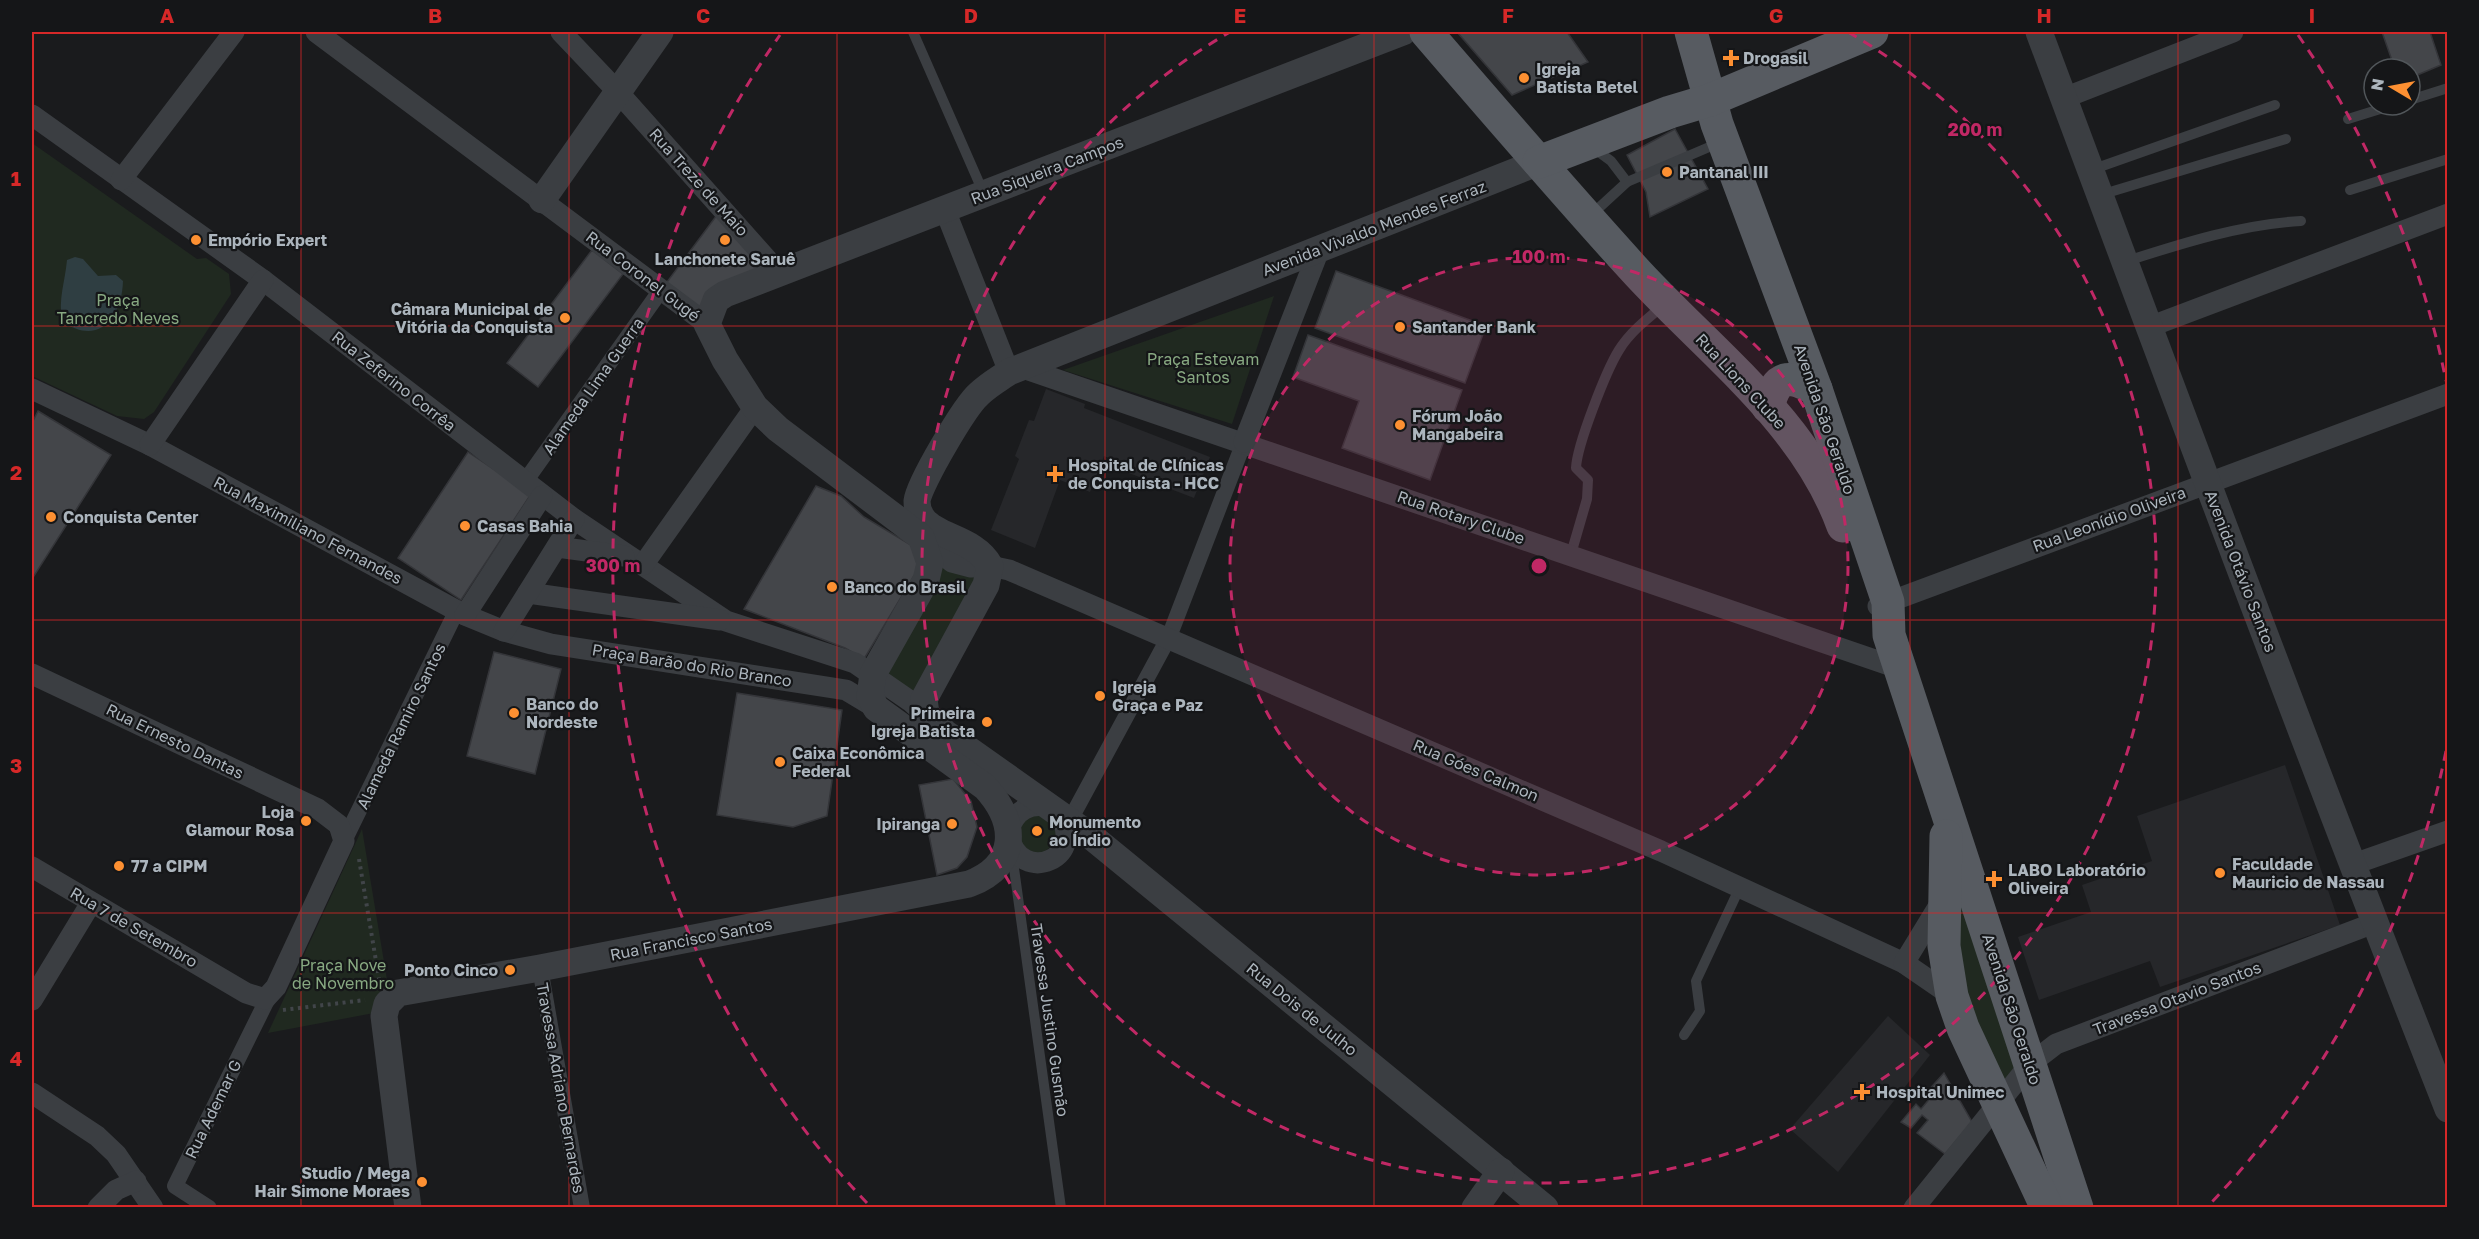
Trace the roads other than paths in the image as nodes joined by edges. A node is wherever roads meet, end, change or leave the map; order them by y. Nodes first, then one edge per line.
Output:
1 (234, 32) edge
2 (316, 32) edge
3 (561, 32) edge
4 (660, 32) edge
5 (913, 32) edge
6 (1403, 32) edge
7 (1426, 32) edge
8 (1691, 32) edge
9 (1872, 32) edge
10 (2039, 32) edge
11 (2233, 32) edge
12 (2448, 88) edge
13 (618, 92) junction
14 (2422, 96) edge
15 (2064, 98) junction
16 (1710, 100) junction
17 (2275, 105) dead end
18 (32, 115) edge
19 (2362, 115) edge
20 (2348, 119) dead end
21 (2286, 139) dead end
22 (1724, 140) junction
23 (1586, 144) junction
24 (2448, 159) edge
25 (1539, 162) junction
26 (2090, 170) junction
27 (121, 180) junction
28 (1627, 182) junction
29 (2349, 190) dead end
30 (984, 194) junction
31 (2100, 195) junction
32 (542, 200) junction
33 (945, 210) junction
34 (2448, 214) edge
35 (1589, 216) junction
36 (2301, 221) dead end
37 (1318, 250) junction
38 (2127, 261) junction
39 (780, 274) junction
40 (263, 280) junction
41 (661, 290) junction
42 (1667, 303) junction
43 (707, 324) junction
44 (2149, 327) junction
45 (1014, 369) junction
46 (32, 388) edge
47 (1816, 389) junction
48 (2448, 393) edge
49 (754, 407) junction
50 (1768, 407) junction
51 (1244, 442) junction
52 (150, 445) junction
53 (524, 483) junction
54 (2206, 483) junction
55 (922, 487) junction
56 (542, 496) junction
57 (878, 504) junction
58 (574, 519) junction
59 (557, 547) junction
60 (925, 547) junction
61 (1570, 554) junction
62 (637, 561) junction
63 (990, 566) junction
64 (528, 593) junction
65 (461, 613) junction
66 (1883, 615) junction
67 (726, 621) junction
68 (504, 631) junction
69 (1169, 637) junction
70 (1901, 669) junction
71 (32, 674) edge
72 (873, 674) junction
73 (876, 708) junction
74 (926, 709) junction
75 (1059, 813) junction
76 (2448, 831) edge
77 (349, 832) junction
78 (1008, 839) junction
79 (2354, 864) junction
80 (32, 867) edge
81 (1740, 887) junction
82 (1958, 892) junction
83 (91, 903) junction
84 (2374, 923) junction
85 (1904, 963) junction
86 (540, 968) junction
87 (1952, 996) junction
88 (32, 1000) edge
89 (265, 1005) junction
90 (1684, 1035) dead end
91 (2030, 1064) junction
92 (32, 1093) edge
93 (2000, 1103) junction
94 (2448, 1109) edge
95 (1501, 1171) junction
96 (136, 1181) junction
97 (98, 1208) edge
98 (153, 1208) edge
99 (209, 1208) edge
100 (408, 1208) edge
101 (582, 1208) edge
102 (1061, 1208) edge
103 (1475, 1208) edge
104 (1545, 1208) edge
105 (1914, 1208) edge
106 (2047, 1208) edge
107 (2077, 1208) edge

1 - 27 street
2 - 32 street, Rua Coronel Gugé
3 - 13 street, Rua Treze de Maio
4 - 13 street
5 - 30 lane
6 - 30 street, Rua Siqueira Campos
7 - 25 main road, Rua Lions Clube
8 - 16 main road, Avenida São Geraldo
9 - 16 main road, Avenida Vivaldo Mendes Ferraz
10 - 15 street, Avenida Otávio Santos
11 - 15 street
12 - 14 lane
13 - 32 street
13 - 39 street, Rua Treze de Maio
15 - 26 street, Avenida Otávio Santos
16 - 22 main road, Avenida São Geraldo
16 - 23 main road, Avenida Vivaldo Mendes Ferraz
17 - 26 lane
18 - 27 street
19 - 20 lane
21 - 31 lane
22 - 28 lane
22 - 47 main road, Avenida São Geraldo
23 - 25 main road, Avenida Vivaldo Mendes Ferraz
23 - 28 lane
24 - 29 lane
25 - 35 main road, Rua Lions Clube
25 - 37 street, Avenida Vivaldo Mendes Ferraz
26 - 31 street, Avenida Otávio Santos
27 - 40 street
28 - 35 lane
30 - 33 street, Rua Siqueira Campos
31 - 38 street, Avenida Otávio Santos
32 - 41 street, Rua Coronel Gugé
33 - 39 street, Rua Siqueira Campos
33 - 45 street
34 - 44 street
35 - 42 main road, Rua Lions Clube
36 - 38 lane
37 - 45 street, Avenida Vivaldo Mendes Ferraz
37 - 51 street
38 - 44 street, Avenida Otávio Santos
39 - 43 street, Rua Siqueira Campos
40 - 52 street
40 - 53 street, Rua Zeferino Corrêa
41 - 43 street, Rua Coronel Gugé
41 - 53 street, Alameda Lima Guerra
42 - 50 main road, Rua Lions Clube
42 - 61 lane
43 - 49 street, Rua Coronel Gugé
44 - 54 street, Avenida Otávio Santos
45 - 51 street, Rua Rotary Clube
45 - 55 street, Avenida Vivaldo Mendes Ferraz
46 - 52 street
47 - 50 main road
47 - 66 main road, Avenida São Geraldo
48 - 54 street, Rua Leonídio Oliveira
49 - 57 street, Rua Coronel Gugé
49 - 62 street
50 - 66 main road, Rua Lions Clube
51 - 61 street, Rua Rotary Clube
51 - 69 street
52 - 65 street, Rua Maximiliano Fernandes
53 - 56 street
54 - 66 street, Rua Leonídio Oliveira
54 - 79 street, Avenida Otávio Santos
55 - 57 street
55 - 63 street
56 - 58 street
56 - 65 street
57 - 60 street, Rua Coronel Gugé
58 - 59 street
58 - 62 street
59 - 62 street
59 - 64 street
60 - 63 street, Rua Góes Calmon
60 - 72 street
61 - 70 street, Rua Rotary Clube
62 - 67 street
63 - 69 street, Rua Góes Calmon
63 - 74 street
64 - 67 street
64 - 68 street
65 - 68 street, Praça Barão do Rio Branco
65 - 77 street, Alameda Ramiro Santos
66 - 70 main road, Avenida São Geraldo
67 - 72 street
68 - 73 street, Praça Barão do Rio Branco
69 - 75 street
69 - 81 street, Rua Góes Calmon
70 - 82 main road, Avenida São Geraldo
71 - 77 street, Rua Ernesto Dantas
72 - 73 street
72 - 74 street
73 - 78 street
74 - 75 street, Rua Dois de Julho
75 - 78 street
75 - 78 street
75 - 95 street, Rua Dois de Julho
76 - 79 street
77 - 89 street
78 - 86 street, Rua Francisco Santos
78 - 102 lane, Travessa Justino Gusmão
79 - 84 street, Avenida Otávio Santos
80 - 83 street, Rua 7 de Setembro
81 - 85 street, Rua Góes Calmon
81 - 90 lane
82 - 85 street
82 - 87 main road, Avenida São Geraldo
82 - 91 main road, Avenida São Geraldo
83 - 88 street
83 - 89 street, Rua 7 de Setembro
84 - 91 street, Travessa Otavio Santos
84 - 94 street, Avenida Otávio Santos
85 - 87 street, Rua Góes Calmon
86 - 100 street, Rua Francisco Santos
86 - 101 street, Travessa Adriano Bernardes
87 - 93 main road, Avenida São Geraldo
89 - 99 street, Rua Ademar G
91 - 93 street, Travessa Otavio Santos
91 - 107 main road, Avenida São Geraldo
92 - 96 street
93 - 105 street, Travessa Otavio Santos
93 - 106 main road, Avenida São Geraldo
95 - 103 street
95 - 104 street, Rua Dois de Julho
96 - 97 street
96 - 98 street

